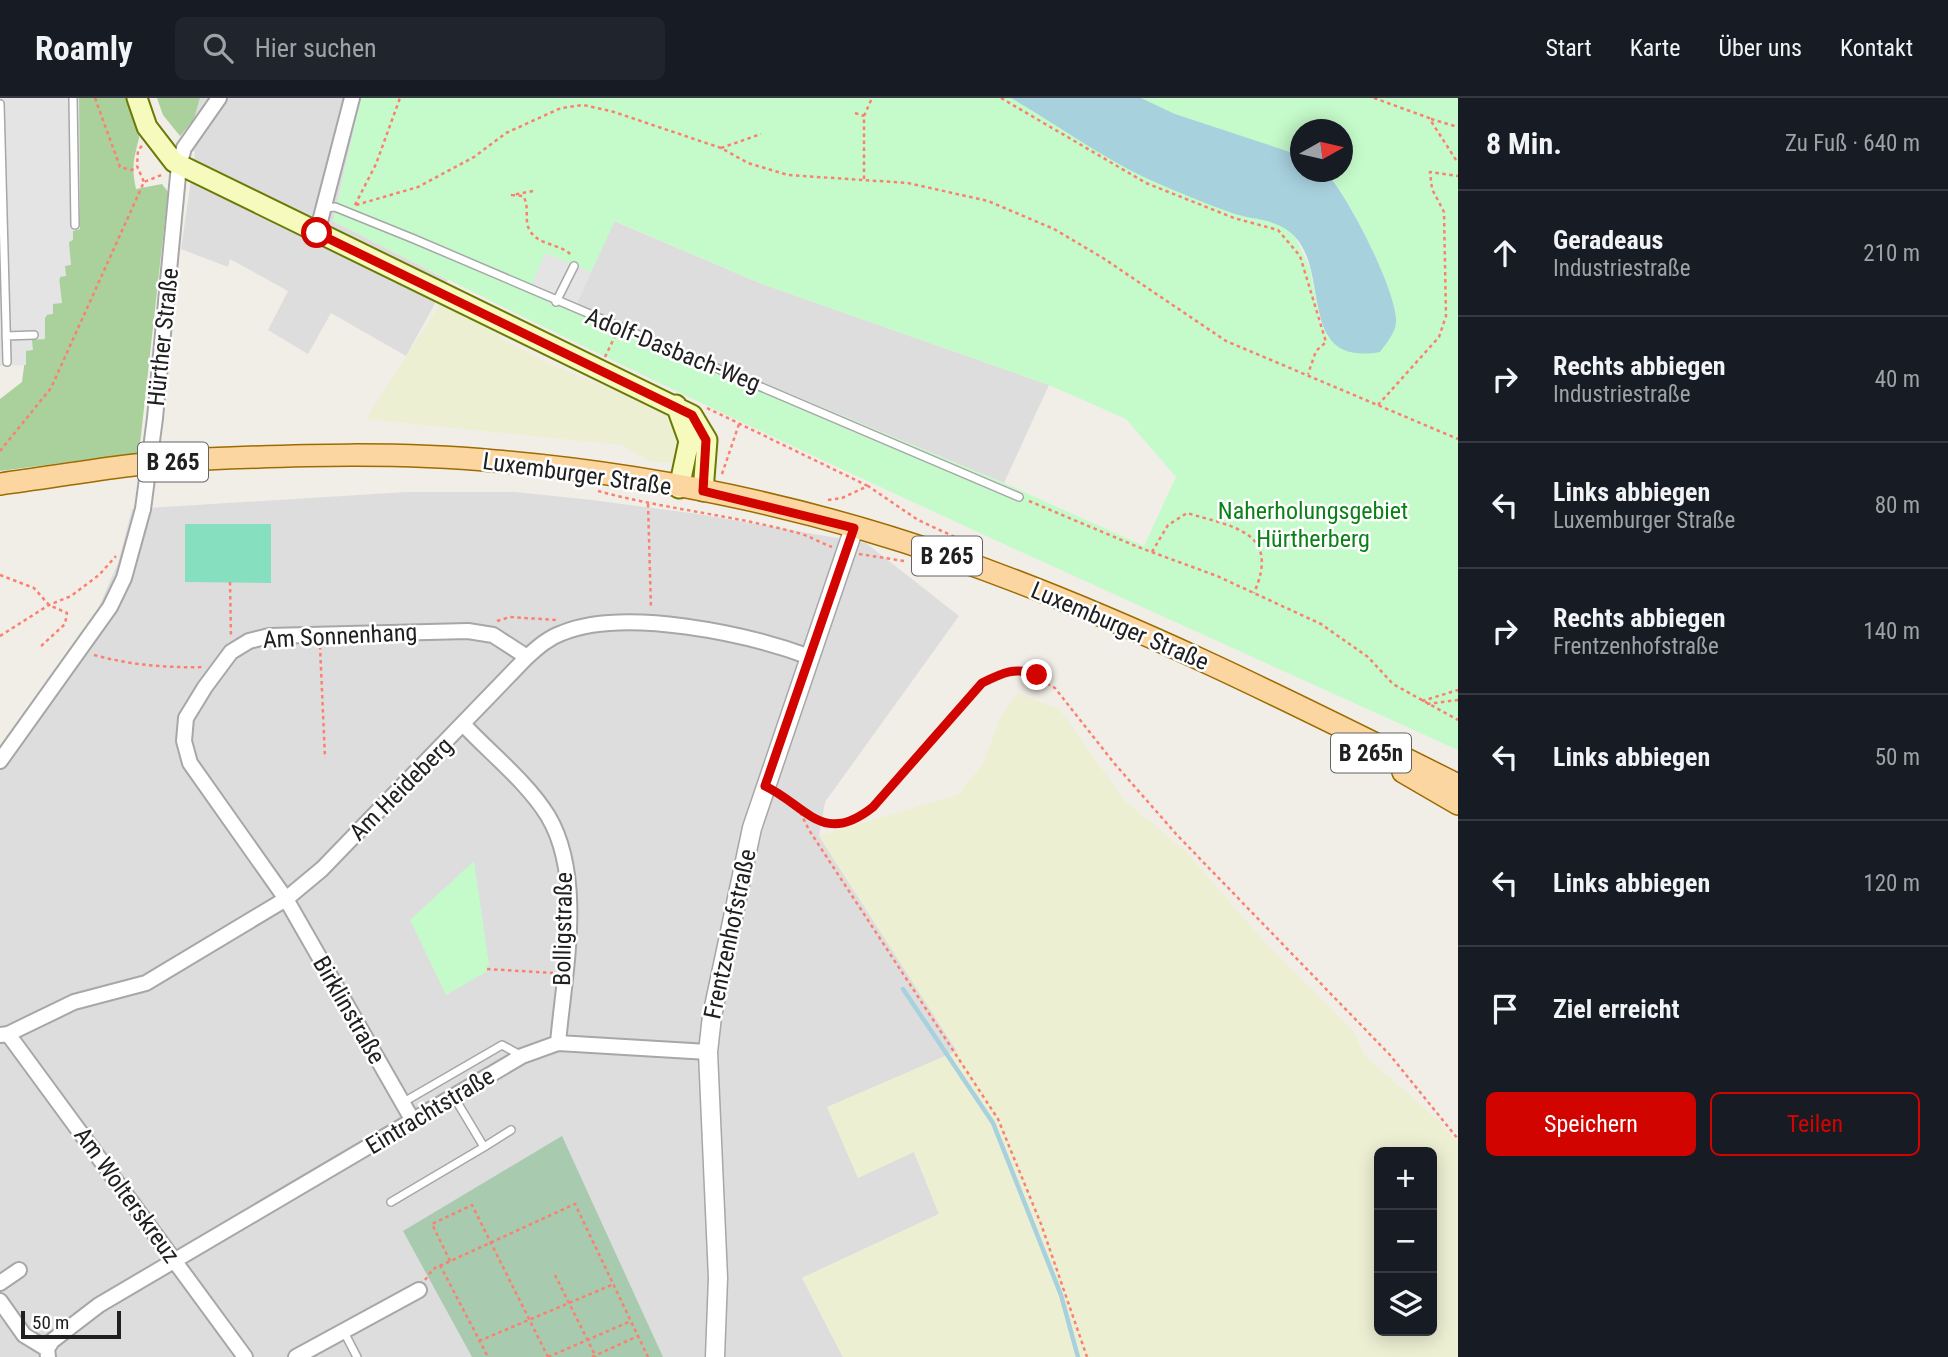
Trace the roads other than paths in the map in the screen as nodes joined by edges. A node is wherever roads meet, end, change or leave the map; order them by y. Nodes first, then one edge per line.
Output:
1 (73, 98) edge
2 (137, 98) edge
3 (219, 98) edge
4 (352, 98) edge
5 (0, 104) edge
6 (173, 169) junction
7 (326, 208) junction
8 (75, 225) dead end
9 (317, 233) junction
10 (574, 266) road end
11 (556, 302) junction
12 (34, 335) dead end
13 (6, 337) junction
14 (7, 362) dead end
15 (675, 404) junction
16 (0, 484) edge
17 (679, 488) junction
18 (703, 491) junction
19 (1019, 497) road end
20 (854, 528) junction
21 (527, 657) junction
22 (810, 657) junction
23 (1285, 699) junction
24 (464, 725) junction
25 (0, 761) edge
26 (1458, 785) edge
27 (1458, 804) edge
28 (286, 899) junction
29 (4, 1034) edge
30 (558, 1043) junction
31 (708, 1052) junction
32 (523, 1056) junction
33 (454, 1097) junction
34 (402, 1103) junction
35 (413, 1121) junction
36 (511, 1130) dead end
37 (484, 1147) junction
38 (391, 1202) dead end
39 (176, 1262) junction
40 (19, 1270) dead end
41 (0, 1283) edge
42 (419, 1290) road end
43 (0, 1301) edge
44 (343, 1329) junction
45 (47, 1353) edge
46 (245, 1357) edge
47 (296, 1357) edge
48 (357, 1357) edge
49 (715, 1357) edge

1 - 8 lane
2 - 6 main road
3 - 6 street
4 - 7 street
5 - 13 lane
6 - 9 main road
6 - 25 street, Hürther Straße, bridge
7 - 9 street
7 - 11 lane, Adolf-Dasbach-Weg
9 - 15 main road
10 - 11 lane
11 - 19 lane, Adolf-Dasbach-Weg
12 - 13 lane
13 - 14 lane
15 - 17 main road
15 - 18 main road
16 - 17 main road, Luxemburger Straße / B 265
17 - 18 main road, Luxemburger Straße / B 265
18 - 20 main road, Luxemburger Straße / B 265
20 - 22 street, Frentzenhofstraße
20 - 23 main road, Luxemburger Straße / B 265
21 - 22 street, Am Heideberg
21 - 24 street, Am Heideberg
21 - 28 street, Am Sonnenhang
22 - 31 street, Frentzenhofstraße
23 - 26 main road, B 265n
23 - 27 main road, B 265n
24 - 28 street, Am Heideberg
24 - 30 street, Bolligstraße
28 - 29 street, Am Heideberg
28 - 34 street, Birklinstraße
29 - 39 street, Am Wolterskreuz
30 - 31 street, Eintrachtstraße
30 - 32 street, Eintrachtstraße
31 - 49 street, Frentzenhofstraße
32 - 33 street, Eintrachtstraße
32 - 34 lane
33 - 35 street, Eintrachtstraße
33 - 37 lane
34 - 35 street, Birklinstraße
35 - 39 street, Eintrachtstraße
36 - 37 lane
37 - 38 lane
39 - 45 street, Eintrachtstraße
39 - 46 street, Am Wolterskreuz
40 - 41 street
42 - 44 street
43 - 45 street
44 - 47 street
44 - 48 lane

